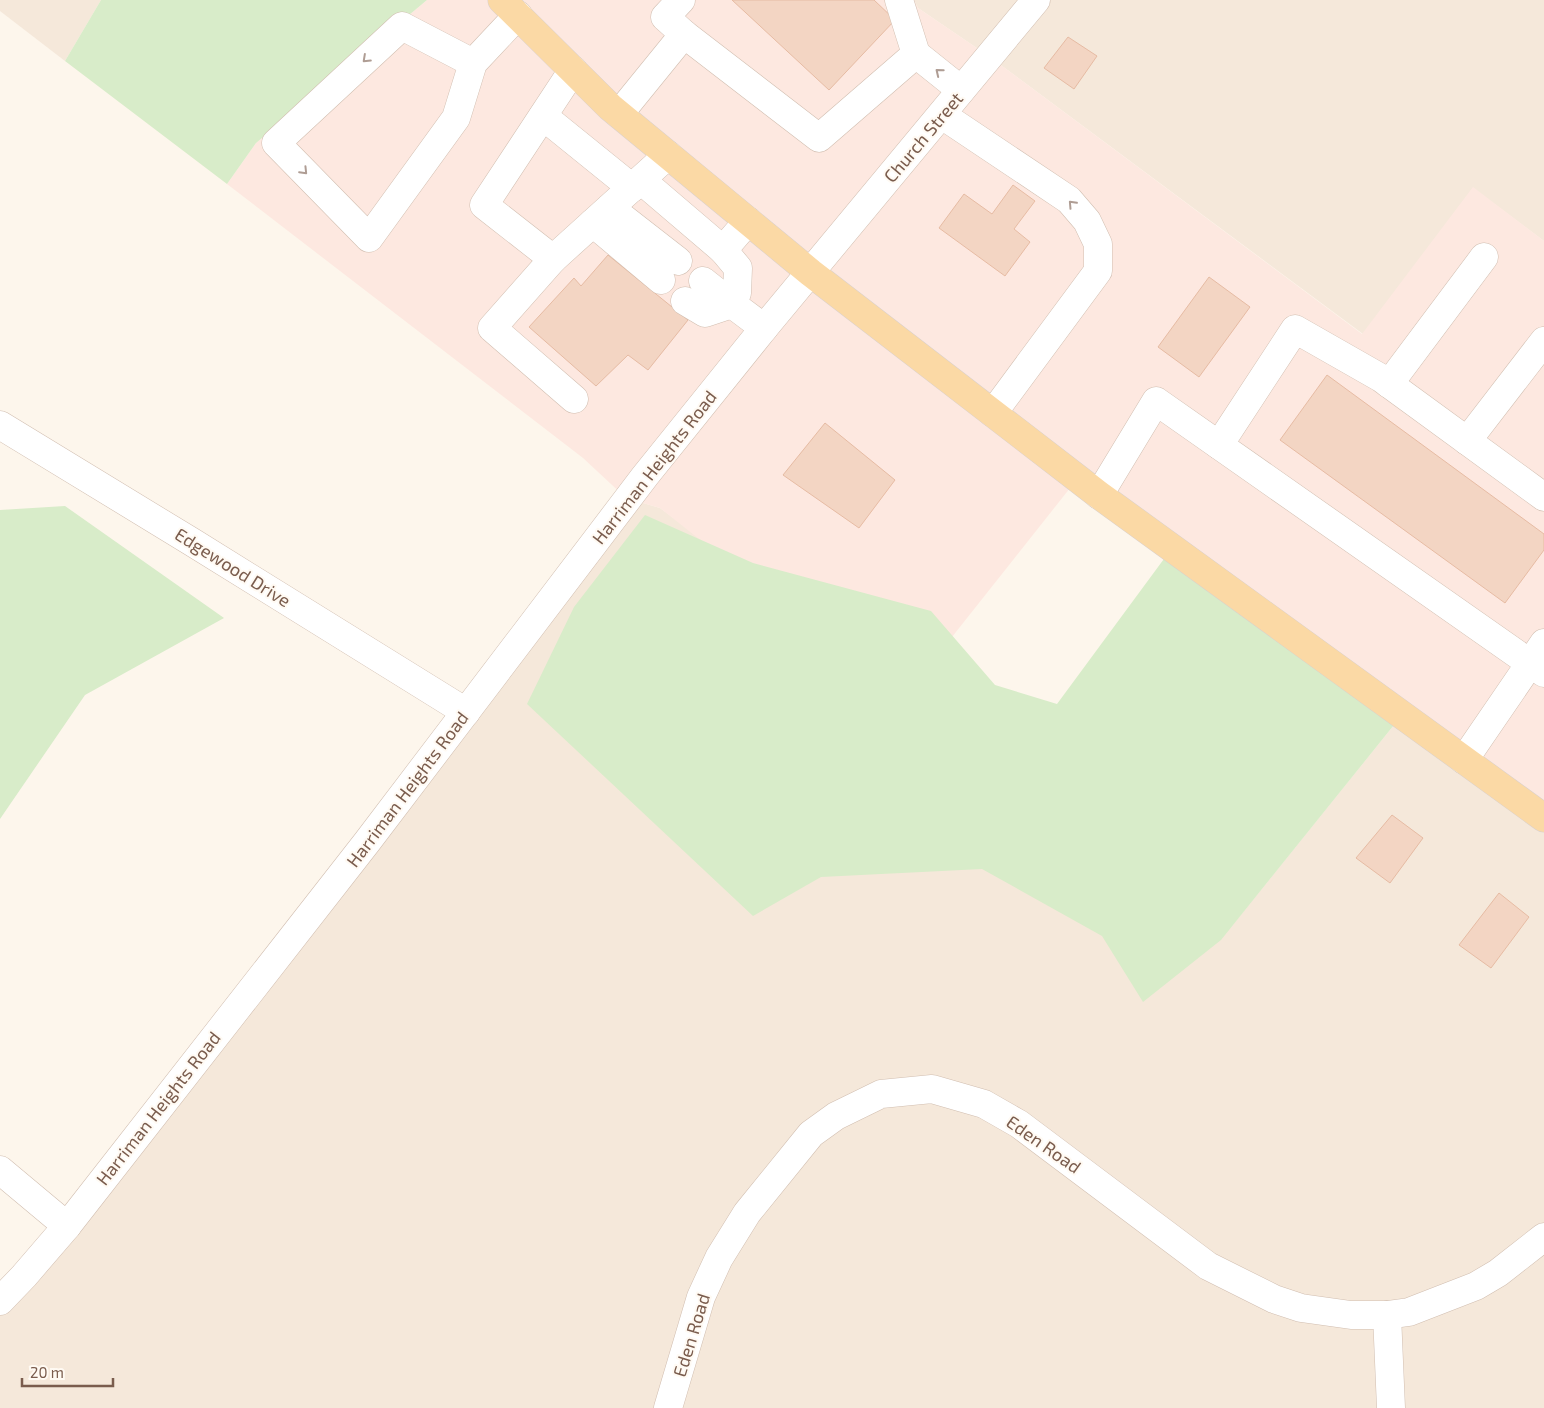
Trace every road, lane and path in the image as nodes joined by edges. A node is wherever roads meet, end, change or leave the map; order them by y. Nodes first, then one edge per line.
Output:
1 (681, 0) edge
2 (899, 0) edge
3 (1036, 0) edge
4 (510, 8) edge
5 (684, 34) junction
6 (916, 54) junction
7 (473, 63) junction
8 (573, 70) junction
9 (961, 90) junction
10 (619, 114) junction
11 (942, 115) junction
12 (543, 116) junction
13 (668, 155) junction
14 (637, 184) junction
15 (601, 216) junction
16 (748, 221) junction
17 (723, 250) junction
18 (1484, 257) dead end
19 (553, 259) junction
20 (669, 271) dead end
21 (810, 273) junction
22 (703, 281) dead end
23 (685, 301) dead end
24 (732, 304) junction
25 (764, 328) junction
26 (1544, 341) edge
27 (1389, 384) junction
28 (574, 399) dead end
29 (993, 413) junction
30 (0, 425) edge
31 (1467, 441) junction
32 (1219, 445) junction
33 (1099, 495) junction
34 (1544, 497) edge
35 (1539, 660) edge
36 (466, 712) junction
37 (1464, 760) junction
38 (1544, 818) edge
39 (0, 1170) edge
40 (66, 1226) junction
41 (1544, 1237) edge
42 (0, 1301) edge
43 (1387, 1315) junction
44 (668, 1408) edge
45 (1391, 1408) edge

1 - 5 street
2 - 6 street
3 - 9 street, Church Street
4 - 7 street
4 - 8 main road
5 - 6 street
5 - 10 street
9 -> 6 street
7 -> 7 street
8 - 10 main road
8 - 12 street
9 - 11 street, Church Street
10 - 13 main road
11 - 21 street, Church Street
29 -> 11 street
12 - 14 street
12 - 19 street
13 - 14 street
13 - 16 main road
14 - 15 street
14 - 17 street
15 - 19 street
15 - 20 street
16 - 17 street
16 - 21 main road
17 - 24 street
18 - 27 street
19 - 28 street
21 - 25 street, Harriman Heights Road
21 - 29 main road
22 - 24 street
23 - 24 street
24 - 25 street
25 - 36 street, Harriman Heights Road
26 - 31 street
27 - 31 street
27 - 32 street
29 - 33 main road
30 - 36 street, Edgewood Drive
31 - 34 street
32 - 33 street
32 - 35 street
33 - 37 main road
35 - 37 street
36 - 40 street, Harriman Heights Road
37 - 38 main road
39 - 40 street
40 - 42 street, Harriman Heights Road
41 - 43 street, Eden Road
43 - 44 street, Eden Road
43 - 45 street

